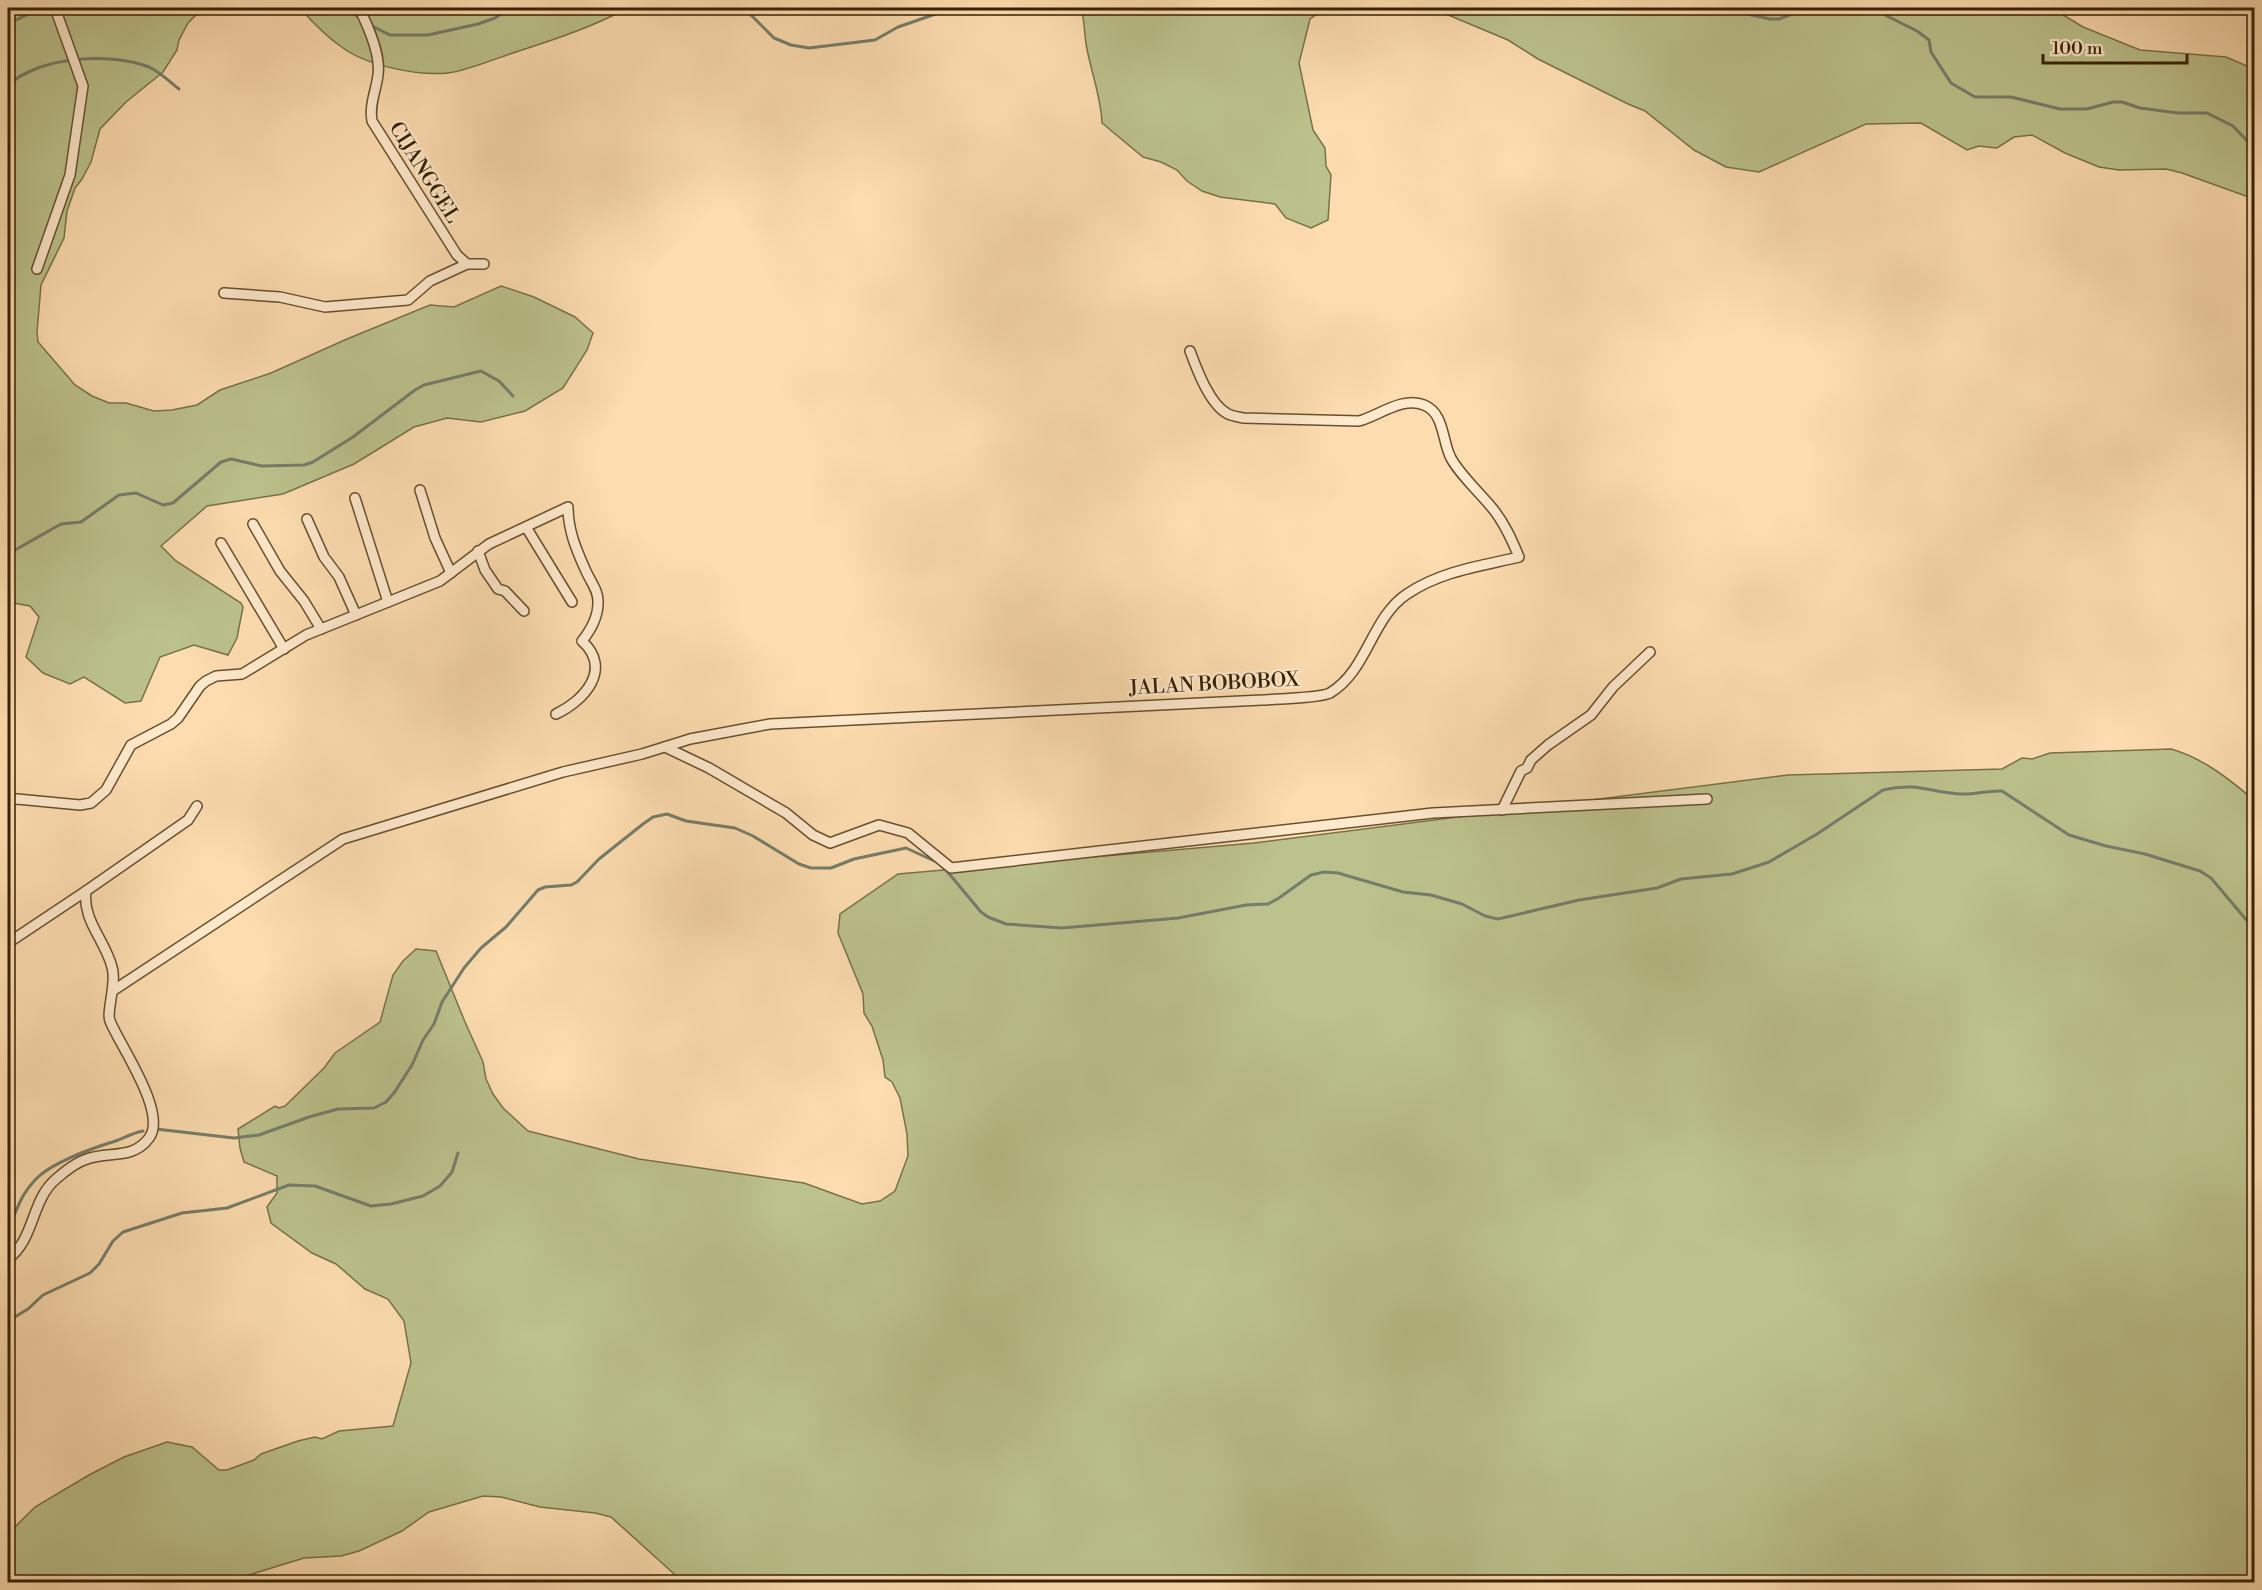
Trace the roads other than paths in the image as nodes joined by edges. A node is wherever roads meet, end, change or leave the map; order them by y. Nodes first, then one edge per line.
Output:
1 (55, 8) edge
2 (360, 8) edge
3 (467, 264) junction
4 (484, 264) dead end
5 (36, 269) dead end
6 (224, 293) dead end
7 (1190, 351) dead end
8 (420, 490) dead end
9 (355, 498) dead end
10 (307, 519) dead end
11 (253, 524) dead end
12 (526, 527) junction
13 (220, 543) dead end
14 (478, 551) junction
15 (451, 573) junction
16 (388, 602) junction
17 (572, 602) dead end
18 (524, 611) dead end
19 (356, 615) junction
20 (321, 629) junction
21 (287, 647) junction
22 (1650, 652) dead end
23 (556, 714) dead end
24 (665, 747) junction
25 (1707, 799) dead end
26 (8, 801) edge
27 (197, 806) dead end
28 (1502, 810) junction
29 (86, 891) junction
30 (8, 943) edge
31 (114, 990) junction
32 (8, 1259) edge

1 - 5 street
2 - 3 street, CIJANGGEL
3 - 4 street
3 - 6 street
7 - 24 street, JALAN BOBOBOX
8 - 15 street
9 - 16 street
10 - 19 street
11 - 20 street
12 - 14 street
12 - 17 street
12 - 23 street
13 - 21 street
14 - 15 street
14 - 18 street
15 - 16 street
16 - 19 street
19 - 20 street
20 - 21 street
21 - 26 street
22 - 28 street
24 - 28 street
24 - 31 street, JALAN BOBOBOX
25 - 28 street
27 - 29 street
29 - 30 street
29 - 31 street
31 - 32 street

